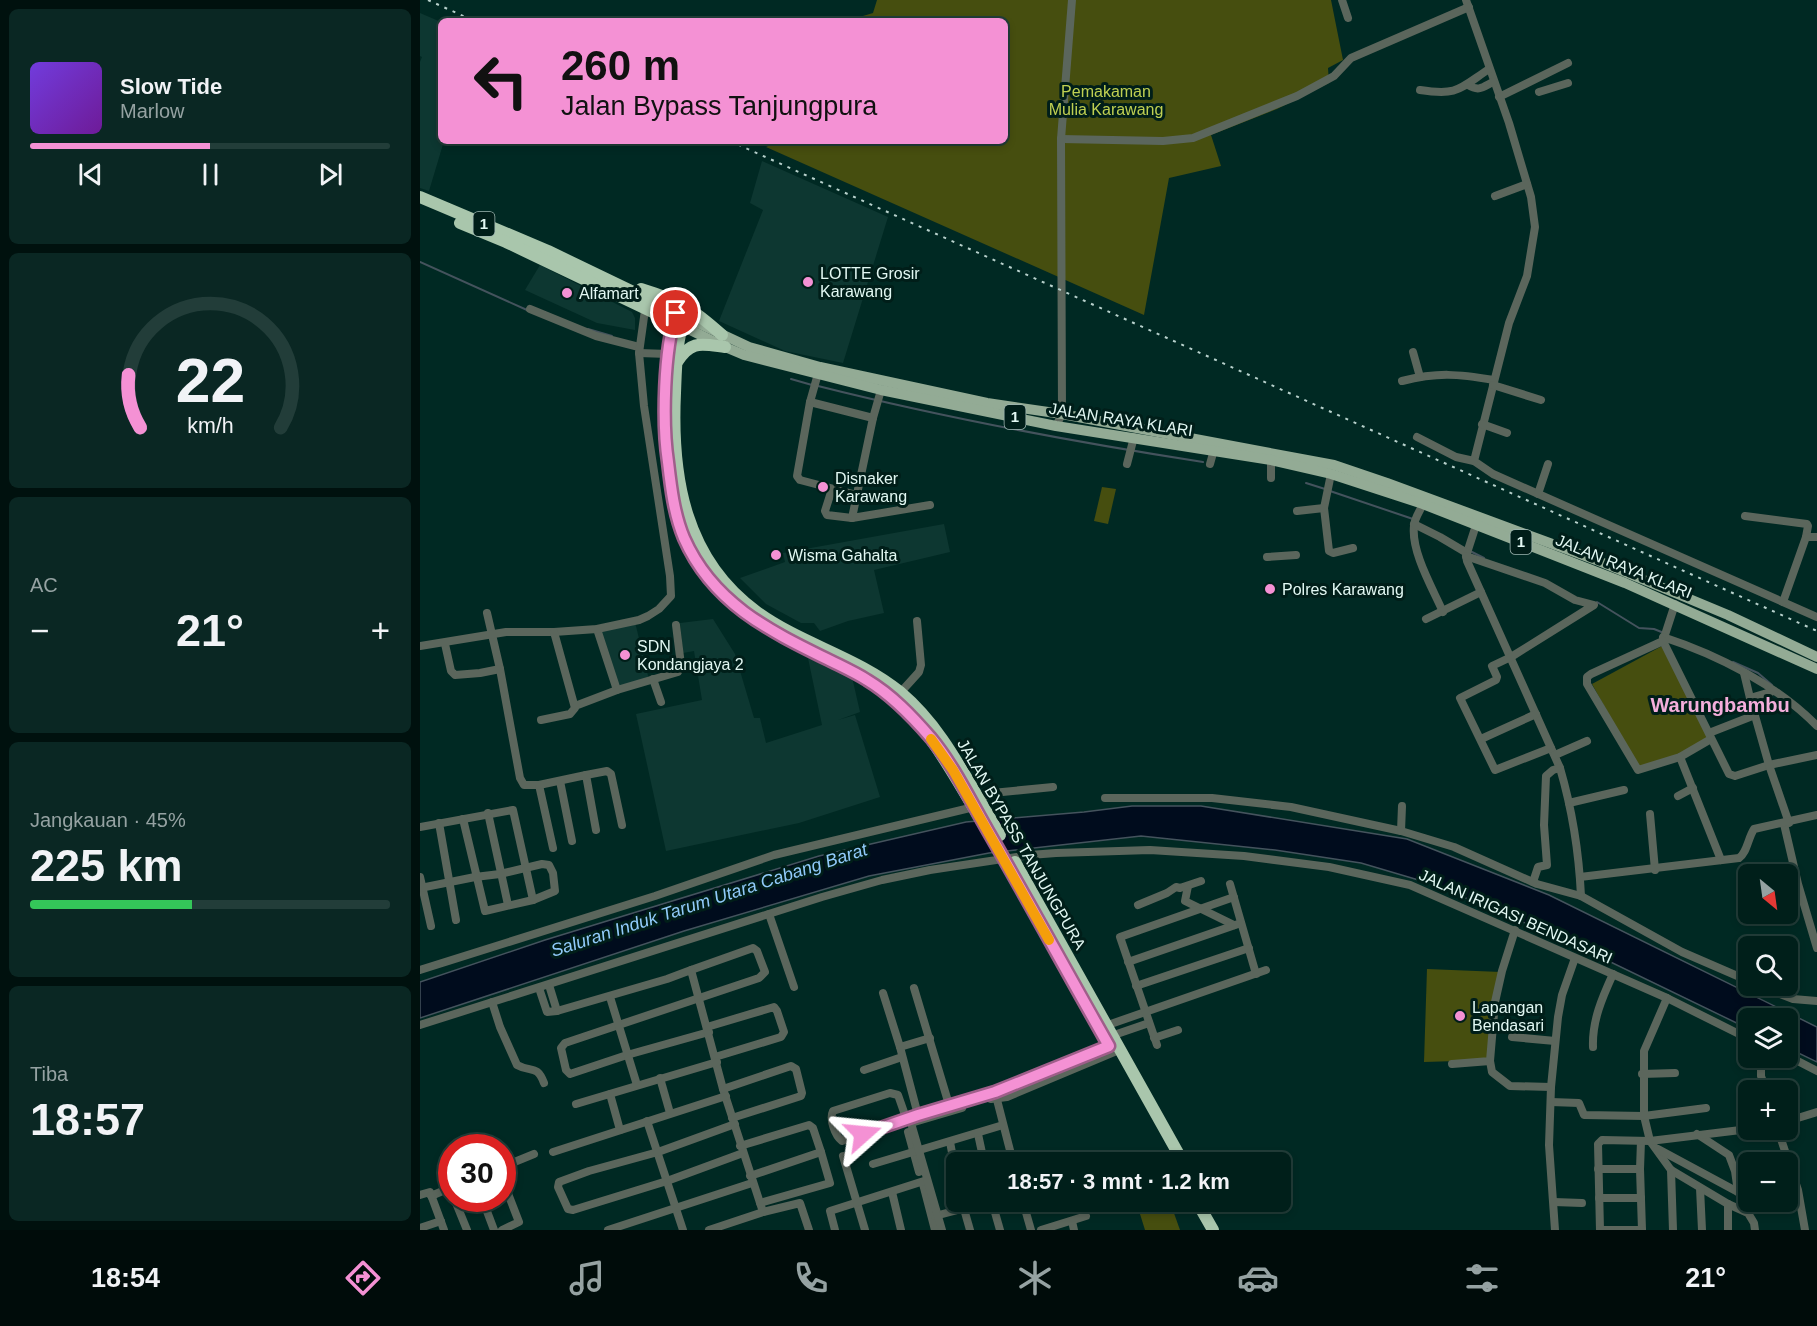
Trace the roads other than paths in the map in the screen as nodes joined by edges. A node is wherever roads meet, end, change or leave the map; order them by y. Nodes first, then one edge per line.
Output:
1 (1072, 0) edge
2 (1342, 0) edge
3 (1467, 3) edge
4 (1348, 18) dead end
5 (1568, 63) dead end
6 (1489, 69) junction
7 (1534, 78) junction
8 (1493, 82) junction
9 (1568, 83) dead end
10 (1468, 85) junction
11 (1420, 90) dead end
12 (1499, 97) junction
13 (1061, 139) junction
14 (1527, 184) junction
15 (1495, 195) dead end
16 (420, 197) edge
17 (420, 206) edge
18 (606, 277) junction
19 (530, 309) dead end
20 (648, 311) junction
21 (679, 320) junction
22 (724, 341) junction
23 (639, 350) junction
24 (1413, 352) dead end
25 (672, 358) junction
26 (1420, 376) junction
27 (817, 377) junction
28 (1402, 381) dead end
29 (1493, 383) junction
30 (879, 396) junction
31 (1542, 400) dead end
32 (810, 402) junction
33 (1062, 414) junction
34 (873, 418) junction
35 (1482, 424) junction
36 (1056, 426) junction
37 (1508, 433) dead end
38 (1417, 437) dead end
39 (1133, 442) junction
40 (1212, 454) junction
41 (1128, 461) dead end
42 (1474, 461) junction
43 (1548, 464) dead end
44 (1271, 467) junction
45 (1331, 474) junction
46 (832, 489) junction
47 (1538, 494) junction
48 (857, 495) junction
49 (1423, 504) junction
50 (930, 505) dead end
51 (1324, 508) junction
52 (1296, 511) dead end
53 (1745, 516) dead end
54 (852, 518) junction
55 (1415, 521) junction
56 (1477, 521) junction
57 (1806, 537) junction
58 (1817, 537) edge
59 (1353, 548) dead end
60 (1468, 550) junction
61 (1296, 555) dead end
62 (1267, 557) dead end
63 (1481, 592) junction
64 (1783, 602) junction
65 (1675, 604) junction
66 (1443, 612) junction
67 (487, 613) dead end
68 (1817, 617) edge
69 (1426, 619) dead end
70 (917, 621) dead end
71 (676, 625) dead end
72 (597, 629) junction
73 (554, 632) junction
74 (492, 635) junction
75 (1664, 636) junction
76 (446, 644) junction
77 (1778, 644) junction
78 (420, 646) edge
79 (1511, 657) junction
80 (1817, 657) edge
81 (500, 669) junction
82 (1817, 669) edge
83 (1744, 673) junction
84 (653, 680) junction
85 (616, 690) junction
86 (1774, 691) junction
87 (900, 693) junction
88 (1750, 698) junction
89 (661, 702) dead end
90 (575, 706) junction
91 (1536, 714) junction
92 (1755, 715) junction
93 (541, 720) dead end
94 (1817, 726) edge
95 (1710, 736) junction
96 (1481, 739) junction
97 (1587, 741) dead end
98 (1553, 752) junction
99 (1817, 755) edge
100 (1680, 757) junction
101 (1769, 765) junction
102 (1560, 768) junction
103 (586, 775) junction
104 (560, 781) junction
105 (539, 785) junction
106 (1053, 787) dead end
107 (1694, 788) junction
108 (1624, 790) dead end
109 (1678, 796) dead end
110 (1105, 798) dead end
111 (1569, 802) junction
112 (1402, 806) dead end
113 (980, 808) junction
114 (488, 813) junction
115 (1650, 814) dead end
116 (1817, 815) edge
117 (463, 819) junction
118 (439, 823) junction
119 (1786, 823) junction
120 (622, 825) dead end
121 (420, 827) edge
122 (596, 830) dead end
123 (1401, 831) junction
124 (572, 841) dead end
125 (554, 848) dead end
126 (1721, 860) junction
127 (1011, 863) junction
128 (1790, 864) edge
129 (527, 868) junction
130 (1655, 870) junction
131 (500, 874) junction
132 (420, 877) edge
133 (475, 877) junction
134 (1580, 877) junction
135 (1201, 881) dead end
136 (1533, 882) junction
137 (448, 883) junction
138 (1230, 884) dead end
139 (1188, 886) junction
140 (421, 888) edge
141 (1581, 896) junction
142 (1798, 896) edge
143 (1234, 897) junction
144 (533, 900) junction
145 (1138, 904) dead end
146 (508, 905) junction
147 (1201, 909) junction
148 (769, 914) junction
149 (456, 920) dead end
150 (1238, 924) junction
151 (430, 926) dead end
152 (1515, 930) junction
153 (1249, 948) junction
154 (1817, 948) edge
155 (1575, 958) junction
156 (1128, 962) junction
157 (420, 970) edge
158 (691, 970) junction
159 (1266, 970) dead end
160 (1256, 974) junction
161 (1612, 974) junction
162 (1738, 976) edge
163 (549, 985) junction
164 (1136, 986) junction
165 (794, 987) dead end
166 (539, 988) junction
167 (914, 988) dead end
168 (883, 993) dead end
169 (1785, 996) edge
170 (610, 997) junction
171 (699, 998) junction
172 (1667, 998) junction
173 (1817, 1001) edge
174 (492, 1002) junction
175 (557, 1011) junction
176 (1145, 1012) junction
177 (1149, 1023) junction
178 (618, 1024) junction
179 (420, 1025) edge
180 (708, 1030) junction
181 (1178, 1030) dead end
182 (1738, 1034) edge
183 (1512, 1037) dead end
184 (930, 1038) junction
185 (1555, 1041) junction
186 (1112, 1042) junction
187 (900, 1047) junction
188 (1593, 1047) dead end
189 (627, 1055) junction
190 (902, 1057) junction
191 (716, 1059) junction
192 (1490, 1061) junction
193 (1798, 1061) edge
194 (1452, 1064) dead end
195 (864, 1070) dead end
196 (1817, 1071) edge
197 (1675, 1073) dead end
198 (1642, 1074) junction
199 (660, 1078) junction
200 (544, 1083) dead end
201 (637, 1085) junction
202 (1551, 1087) junction
203 (724, 1092) junction
204 (610, 1094) junction
205 (996, 1095) junction
206 (1551, 1102) junction
207 (576, 1104) dead end
208 (950, 1108) junction
209 (1706, 1108) dead end
210 (1817, 1112) edge
211 (670, 1113) junction
212 (918, 1115) junction
213 (1644, 1116) junction
214 (1798, 1118) edge
215 (907, 1119) junction
216 (647, 1121) junction
217 (733, 1121) junction
218 (1003, 1125) junction
219 (620, 1130) junction
220 (1738, 1130) edge
221 (978, 1134) junction
222 (1697, 1134) junction
223 (1781, 1140) edge
224 (950, 1142) junction
225 (1648, 1143) junction
226 (742, 1149) junction
227 (917, 1151) junction
228 (554, 1152) dead end
229 (658, 1152) junction
230 (820, 1152) junction
231 (952, 1152) edge
232 (982, 1152) edge
233 (1010, 1152) edge
234 (1171, 1152) edge
235 (1177, 1152) edge
236 (534, 1154) dead end
237 (843, 1156) dead end
238 (516, 1161) edge
239 (873, 1164) dead end
240 (1640, 1168) junction
241 (1598, 1169) junction
242 (1671, 1170) junction
243 (751, 1179) junction
244 (668, 1181) junction
245 (925, 1181) junction
246 (1700, 1188) junction
247 (1738, 1191) joint
248 (892, 1192) junction
249 (798, 1193) junction
250 (438, 1194) edge
251 (420, 1195) edge
252 (431, 1196) junction
253 (1599, 1198) junction
254 (1641, 1198) junction
255 (857, 1201) junction
256 (1554, 1202) junction
257 (800, 1203) junction
258 (1582, 1203) dead end
259 (1728, 1204) junction
260 (676, 1208) junction
261 (762, 1208) junction
262 (459, 1212) edge
263 (487, 1212) edge
264 (515, 1212) edge
265 (946, 1212) edge
266 (965, 1212) edge
267 (994, 1212) edge
268 (1026, 1212) edge
269 (1203, 1212) edge
270 (1210, 1212) edge
271 (935, 1216) junction
272 (1086, 1216) dead end
273 (441, 1221) junction
274 (1073, 1225) edge
275 (420, 1228) edge
276 (444, 1230) edge
277 (466, 1230) edge
278 (494, 1230) edge
279 (502, 1230) edge
280 (608, 1230) edge
281 (683, 1230) edge
282 (709, 1230) edge
283 (809, 1230) edge
284 (836, 1230) edge
285 (865, 1230) edge
286 (901, 1230) edge
287 (935, 1230) edge
288 (942, 1230) edge
289 (970, 1230) edge
290 (1000, 1230) edge
291 (1031, 1230) edge
292 (1043, 1230) edge
293 (1213, 1230) edge
294 (1220, 1230) edge
295 (1555, 1230) edge
296 (1600, 1230) edge
297 (1642, 1230) edge
298 (1673, 1230) edge
299 (1702, 1230) edge
300 (1728, 1230) edge
301 (1755, 1230) edge
302 (1805, 1230) edge

1 - 13 street
2 - 4 street
3 - 6 street
3 - 13 street
5 - 7 street
6 - 8 street
6 - 10 street
7 - 9 street
7 - 12 street
8 - 10 street
8 - 12 street
10 - 11 street
12 - 14 street
13 - 33 street
14 - 15 street
14 - 29 street
16 - 18 highway, JALAN RAYA KLARI / 1
17 - 20 highway, JALAN RAYA KLARI / 1
18 - 21 highway, JALAN RAYA KLARI / 1
18 - 22 highway
19 - 23 street
20 - 21 highway, JALAN RAYA KLARI / 1
20 - 23 street
20 - 25 highway
21 - 22 main road, JALAN RAYA KLARI / 1
21 - 25 highway, JALAN BYPASS TANJUNGPURA
22 - 25 highway
22 - 27 main road, JALAN RAYA KLARI / 1
23 - 25 street
23 - 72 street
24 - 26 street
25 - 87 highway, JALAN BYPASS TANJUNGPURA
25 - 113 highway, JALAN BYPASS TANJUNGPURA
26 - 28 street
26 - 29 street
27 - 30 main road, JALAN RAYA KLARI / 1
27 - 32 street
27 - 33 main road, JALAN RAYA KLARI / 1
29 - 31 street
29 - 35 street
30 - 34 street
30 - 36 main road, JALAN RAYA KLARI / 1
32 - 34 street
32 - 46 street
33 - 36 street
33 - 40 main road, JALAN RAYA KLARI / 1
34 - 48 street
35 - 37 street
35 - 42 street
36 - 39 main road, JALAN RAYA KLARI / 1
38 - 42 street
39 - 40 main road, JALAN RAYA KLARI / 1
39 - 41 street
40 - 44 main road, JALAN RAYA KLARI / 1
42 - 47 street
43 - 47 street
44 - 45 main road, JALAN RAYA KLARI / 1
44 - 56 main road, JALAN RAYA KLARI / 1
45 - 49 main road, JALAN RAYA KLARI / 1
45 - 51 street
46 - 48 street
46 - 54 street
47 - 64 street
48 - 54 street
49 - 55 street
49 - 56 main road, JALAN RAYA KLARI / 1
50 - 54 street
51 - 52 street
51 - 59 street
53 - 57 street
55 - 60 street
55 - 66 street
56 - 60 street
56 - 65 main road, JALAN RAYA KLARI / 1
56 - 77 main road, JALAN RAYA KLARI / 1
57 - 58 street
57 - 64 street
60 - 63 street
60 - 79 street
61 - 62 street
63 - 66 street
63 - 79 street
64 - 68 street
65 - 75 street
65 - 77 main road, JALAN RAYA KLARI / 1
66 - 69 street
67 - 74 street
70 - 87 street
71 - 84 street
72 - 73 street
72 - 85 street
73 - 74 street
73 - 90 street
74 - 76 street
74 - 81 street
75 - 83 street
75 - 95 street
75 - 100 street
76 - 78 street
76 - 81 street
77 - 80 main road, JALAN RAYA KLARI / 1
77 - 82 main road, JALAN RAYA KLARI / 1
79 - 91 street
79 - 96 street
81 - 105 street
83 - 86 street
83 - 88 street
84 - 85 street
84 - 89 street
85 - 90 street
86 - 88 street
86 - 94 street
87 - 113 highway, JALAN BYPASS TANJUNGPURA
88 - 92 street
90 - 93 street
91 - 96 street
91 - 98 street
92 - 95 street
92 - 101 street
95 - 100 street
95 - 101 street
96 - 98 street
97 - 98 street
98 - 102 street
99 - 101 street
100 - 107 street
101 - 119 street
102 - 111 street
102 - 136 street
103 - 104 street
103 - 120 street
103 - 122 street
104 - 105 street
104 - 124 street
105 - 125 street
106 - 113 street
107 - 109 street
107 - 126 street
108 - 111 street
110 - 123 street
111 - 134 street
112 - 123 street
113 - 127 highway, JALAN BYPASS TANJUNGPURA, bridge
113 - 157 street
114 - 117 street
114 - 129 street
114 - 131 street
115 - 130 street
116 - 119 street
117 - 118 street
117 - 133 street
118 - 121 street
118 - 137 street
119 - 126 street
119 - 128 street
123 - 136 street
126 - 130 street
127 - 186 highway, JALAN BYPASS TANJUNGPURA
127 - 186 highway, JALAN BYPASS TANJUNGPURA
129 - 131 street
129 - 144 street
129 - 144 street
130 - 134 street
131 - 133 street
131 - 146 street
132 - 140 street
133 - 137 street
133 - 146 street
134 - 141 street
135 - 139 street
136 - 141 street
137 - 140 street
137 - 149 street
138 - 143 street
139 - 145 street
139 - 147 street
140 - 151 street
141 - 162 street
142 - 154 street
143 - 147 street
143 - 150 street
144 - 146 street
147 - 150 street
147 - 156 street
148 - 152 street, JALAN IRIGASI BENDASARI
148 - 163 street, JALAN IRIGASI BENDASARI
148 - 165 street
150 - 153 street
150 - 156 street
152 - 155 street, JALAN IRIGASI BENDASARI
152 - 192 street
153 - 160 street
153 - 164 street
155 - 161 street, JALAN IRIGASI BENDASARI
155 - 185 street
156 - 164 street
158 - 170 street
158 - 171 street
158 - 171 street
159 - 160 street
160 - 176 street
161 - 172 street, JALAN IRIGASI BENDASARI
161 - 188 street
163 - 166 street, JALAN IRIGASI BENDASARI
163 - 175 street
164 - 176 street
166 - 174 street, JALAN IRIGASI BENDASARI
166 - 175 street
167 - 184 street
168 - 187 street
169 - 173 street
170 - 175 street
170 - 178 street
171 - 178 street
171 - 180 street
172 - 182 street, JALAN IRIGASI BENDASARI
172 - 198 street
174 - 179 street, JALAN IRIGASI BENDASARI
174 - 200 street
176 - 177 street
176 - 186 street
177 - 181 street
177 - 186 street
178 - 189 street
178 - 189 street
180 - 189 street
180 - 191 street
180 - 191 street
183 - 185 street
184 - 187 street
184 - 208 street
185 - 202 street
186 - 205 street
186 - 234 highway, JALAN BYPASS TANJUNGPURA
186 - 235 highway, JALAN BYPASS TANJUNGPURA
187 - 190 street
189 - 201 street
190 - 195 street
190 - 212 street
191 - 199 street
191 - 203 street
192 - 194 street
192 - 202 street
193 - 196 street
197 - 198 street
198 - 213 street
199 - 201 street
199 - 211 street
201 - 204 street
202 - 206 street
203 - 211 street
203 - 217 street
203 - 217 street
204 - 207 street
204 - 219 street
205 - 208 street
205 - 218 street
206 - 213 street
206 - 256 street
208 - 212 street
208 - 215 street
209 - 213 street
210 - 214 street
211 - 216 street
212 - 215 street
213 - 225 street
215 - 215 street
215 - 227 street
216 - 219 street
216 - 229 street
217 - 226 street
217 - 229 street
218 - 221 street
218 - 233 street
219 - 228 street
220 - 222 street
221 - 224 street
221 - 232 street
222 - 225 street
222 - 247 street
223 - 302 street
224 - 227 street
224 - 231 street
225 - 240 street
225 - 241 street
225 - 242 street
225 - 247 street
226 - 230 street
226 - 243 street
226 - 244 street
227 - 239 street
227 - 245 street
229 - 244 street
229 - 244 street
230 - 243 street
230 - 249 street
236 - 238 street
237 - 255 street
240 - 241 street
240 - 254 street
241 - 253 street
242 - 246 street
242 - 298 street
243 - 260 street
243 - 261 street
244 - 260 street
245 - 248 street
245 - 271 street
246 - 259 street
246 - 299 street
248 - 255 street
248 - 286 street
249 - 257 street
249 - 261 street
250 - 252 street
251 - 252 street
252 - 273 street
253 - 254 street
253 - 296 street
254 - 297 street
255 - 284 street
255 - 285 street
256 - 258 street
256 - 295 street
257 - 261 street
257 - 283 street
259 - 300 street
259 - 301 street
260 - 280 street
260 - 281 street
261 - 282 street
262 - 277 street
263 - 278 street
264 - 279 street
265 - 271 street
266 - 289 street
267 - 290 street
268 - 291 street
269 - 293 highway
270 - 294 highway
271 - 287 street
271 - 288 street
272 - 274 street
273 - 275 street
273 - 276 street
274 - 292 street
296 - 297 street

